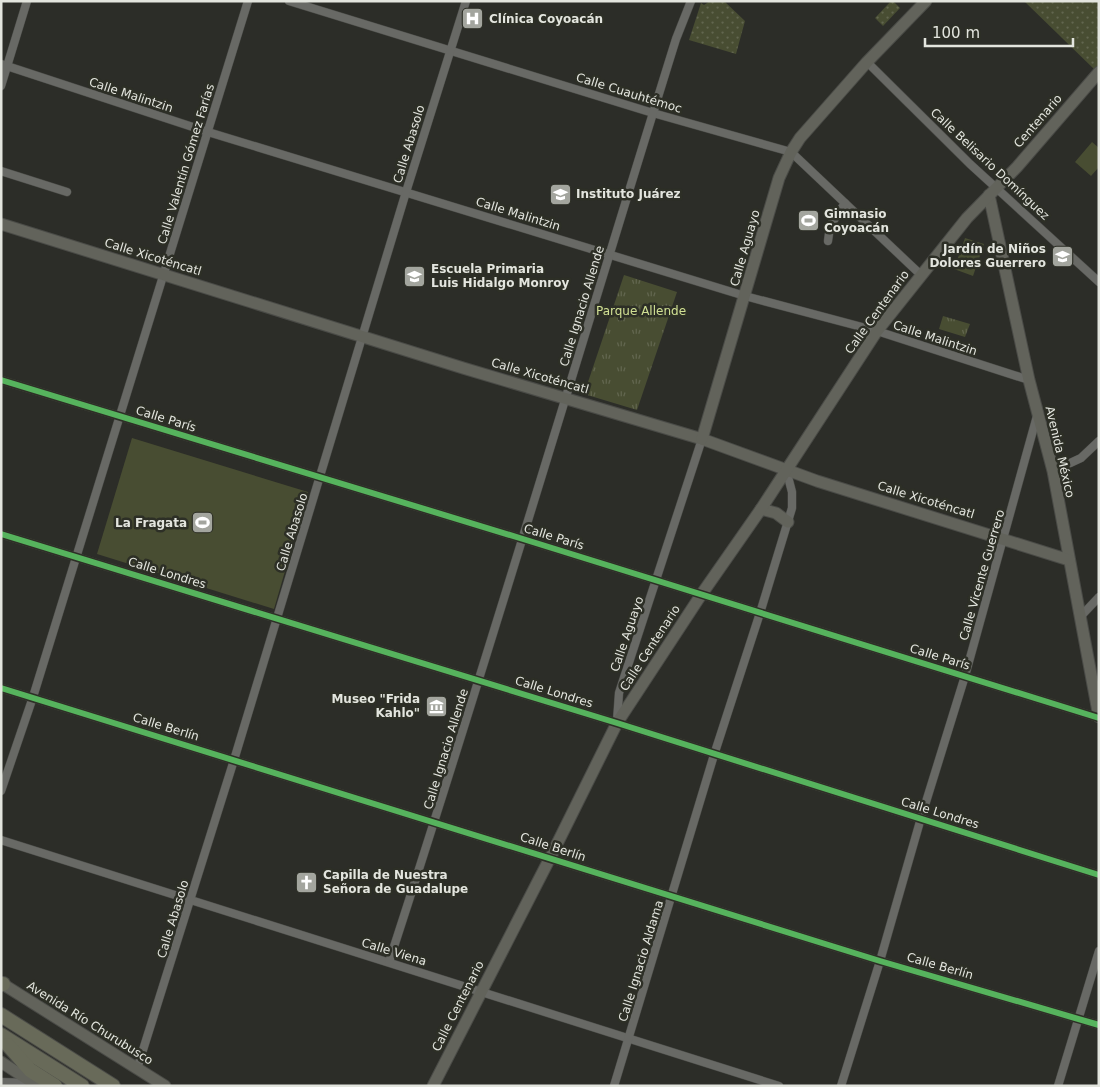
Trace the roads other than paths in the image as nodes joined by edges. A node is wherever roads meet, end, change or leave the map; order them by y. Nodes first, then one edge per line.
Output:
1 (27, 1) edge
2 (248, 1) edge
3 (290, 1) edge
4 (466, 1) edge
5 (691, 1) edge
6 (926, 1) edge
7 (450, 50) junction
8 (867, 62) junction
9 (4, 65) edge
10 (1099, 72) edge
11 (1, 86) edge
12 (653, 113) junction
13 (208, 132) junction
14 (791, 152) junction
15 (1, 171) edge
16 (993, 191) junction
17 (67, 192) dead end
18 (406, 192) junction
19 (846, 202) junction
20 (1, 224) edge
21 (828, 242) dead end
22 (610, 254) junction
23 (163, 275) junction
24 (921, 275) junction
25 (1099, 282) edge
26 (746, 296) junction
27 (877, 331) junction
28 (363, 336) junction
29 (1, 380) edge
30 (1029, 380) junction
31 (566, 398) junction
32 (1037, 414) junction
33 (120, 417) junction
34 (702, 439) junction
35 (1099, 441) edge
36 (786, 469) junction
37 (1053, 471) junction
38 (321, 477) junction
39 (761, 509) junction
40 (788, 522) junction
41 (1, 534) edge
42 (523, 539) junction
43 (1004, 539) junction
44 (76, 557) junction
45 (1069, 560) junction
46 (657, 581) junction
47 (701, 595) junction
48 (1099, 597) edge
49 (760, 613) junction
50 (1081, 616) junction
51 (277, 618) junction
52 (965, 676) junction
53 (478, 681) junction
54 (1, 688) edge
55 (33, 697) junction
56 (1099, 717) edge
57 (617, 724) junction
58 (714, 755) junction
59 (234, 760) junction
60 (1, 790) edge
61 (921, 818) junction
62 (435, 822) junction
63 (1, 840) edge
64 (550, 858) junction
65 (1099, 875) edge
66 (673, 896) junction
67 (190, 900) junction
68 (1099, 951) edge
69 (880, 961) junction
70 (389, 962) junction
71 (2, 983) edge
72 (481, 991) junction
73 (1, 1015) edge
74 (1079, 1019) junction
75 (1099, 1025) edge
76 (1, 1035) edge
77 (629, 1038) junction
78 (1, 1062) edge
79 (137, 1069) junction
80 (1, 1082) edge
81 (36, 1085) edge
82 (55, 1086) edge
83 (82, 1086) edge
84 (113, 1086) edge
85 (165, 1086) edge
86 (432, 1086) edge
87 (614, 1086) edge
88 (779, 1086) edge
89 (841, 1086) edge
90 (1058, 1086) edge

1 - 9 street
2 - 13 street, Calle Valentín Gómez Farías
3 - 7 street, Calle Cuauhtémoc
4 - 7 street, Calle Abasolo
5 - 12 street, Calle Ignacio Allende
6 - 8 street, Calle Aguayo
7 - 12 street, Calle Cuauhtémoc
7 - 18 street, Calle Abasolo
8 - 14 street, Calle Aguayo
8 - 16 street, Calle Belisario Domínguez
9 - 11 street
9 - 13 street, Calle Malintzin
10 - 16 street, Centenario
12 - 14 street, Calle Cuauhtémoc
12 - 22 street, Calle Ignacio Allende
13 - 18 street, Calle Malintzin
13 - 23 street, Calle Valentín Gómez Farías
14 - 19 street, Calle Cuauhtémoc
14 - 26 street, Calle Aguayo
15 - 17 street
16 - 24 street, Calle Centenario
16 - 25 street, Calle Belisario Domínguez
16 - 30 street, Avenida México
18 - 22 street, Calle Malintzin
18 - 28 street, Calle Abasolo
19 - 21 street
19 - 24 street, Calle Cuauhtémoc
20 - 23 street, Calle Xicoténcatl
22 - 26 street, Calle Malintzin
22 - 31 street, Calle Ignacio Allende
23 - 28 street, Calle Xicoténcatl
23 - 33 street, Calle Valentín Gómez Farías
24 - 27 street, Calle Centenario
26 - 27 street, Calle Malintzin
26 - 34 street, Calle Aguayo
27 - 30 street, Calle Malintzin
27 - 36 street, Calle Centenario
28 - 31 street, Calle Xicoténcatl
28 - 38 street, Calle Abasolo
29 - 33 street, Calle París
30 - 32 street, Avenida México
31 - 34 street, Calle Xicoténcatl
31 - 42 street, Calle Ignacio Allende
32 - 37 street, Avenida México
32 - 43 street, Calle Vicente Guerrero
33 - 38 street, Calle París
33 - 44 street, Calle Valentín Gómez Farías
34 - 36 street, Calle Xicoténcatl
34 - 46 street, Calle Aguayo
35 - 37 street
36 - 39 street, Calle Centenario
36 - 40 street, Calle Ignacio Aldama
36 - 43 street, Calle Xicoténcatl
37 - 45 street, Avenida México
38 - 42 street, Calle París
38 - 51 street, Calle Abasolo
39 - 40 street
39 - 47 street, Calle Centenario
40 - 49 street, Calle Ignacio Aldama
41 - 44 street, Calle Londres
42 - 46 street, Calle París
42 - 53 street, Calle Ignacio Allende
43 - 45 street, Calle Xicoténcatl
43 - 52 street, Calle Vicente Guerrero
44 - 51 street, Calle Londres
44 - 55 street, Calle Valentín Gómez Farías
45 - 50 street, Avenida México
46 - 47 street, Calle París
46 - 57 street, Calle Aguayo
47 - 49 street, Calle París
47 - 57 street, Calle Centenario
48 - 50 street
49 - 52 street, Calle París
49 - 58 street, Calle Ignacio Aldama
50 - 56 street, Avenida México
51 - 53 street, Calle Londres
51 - 59 street, Calle Abasolo
52 - 56 street, Calle París
52 - 61 street, Calle Vicente Guerrero
53 - 57 street, Calle Londres
53 - 62 street, Calle Ignacio Allende
54 - 55 street, Calle Berlín
55 - 59 street, Calle Berlín
55 - 60 street, Calle Valentín Gómez Farías
57 - 58 street, Calle Londres
57 - 64 street, Calle Centenario
58 - 61 street, Calle Londres
58 - 66 street, Calle Ignacio Aldama
59 - 62 street, Calle Berlín
59 - 67 street, Calle Abasolo
61 - 65 street, Calle Londres
61 - 69 street, Calle Vicente Guerrero
62 - 64 street, Calle Berlín
62 - 70 street, Calle Ignacio Allende
63 - 67 street, Calle Viena
64 - 66 street, Calle Berlín
64 - 72 street, Calle Centenario
66 - 69 street, Calle Berlín
66 - 77 street, Calle Ignacio Aldama
67 - 70 street, Calle Viena
67 - 79 street, Calle Abasolo
68 - 74 street
69 - 74 street, Calle Berlín
69 - 89 street, Calle Vicente Guerrero
70 - 72 street, Calle Viena
71 - 79 street, Avenida Río Churubusco
72 - 77 street, Calle Viena
72 - 86 street, Calle Centenario
73 - 84 highway
74 - 75 street, Calle Berlín
74 - 90 street
76 - 82 highway
76 - 83 highway
77 - 87 street, Calle Ignacio Aldama
77 - 88 street, Calle Viena
78 - 81 street
79 - 85 street, Avenida Río Churubusco
80 - 81 street

